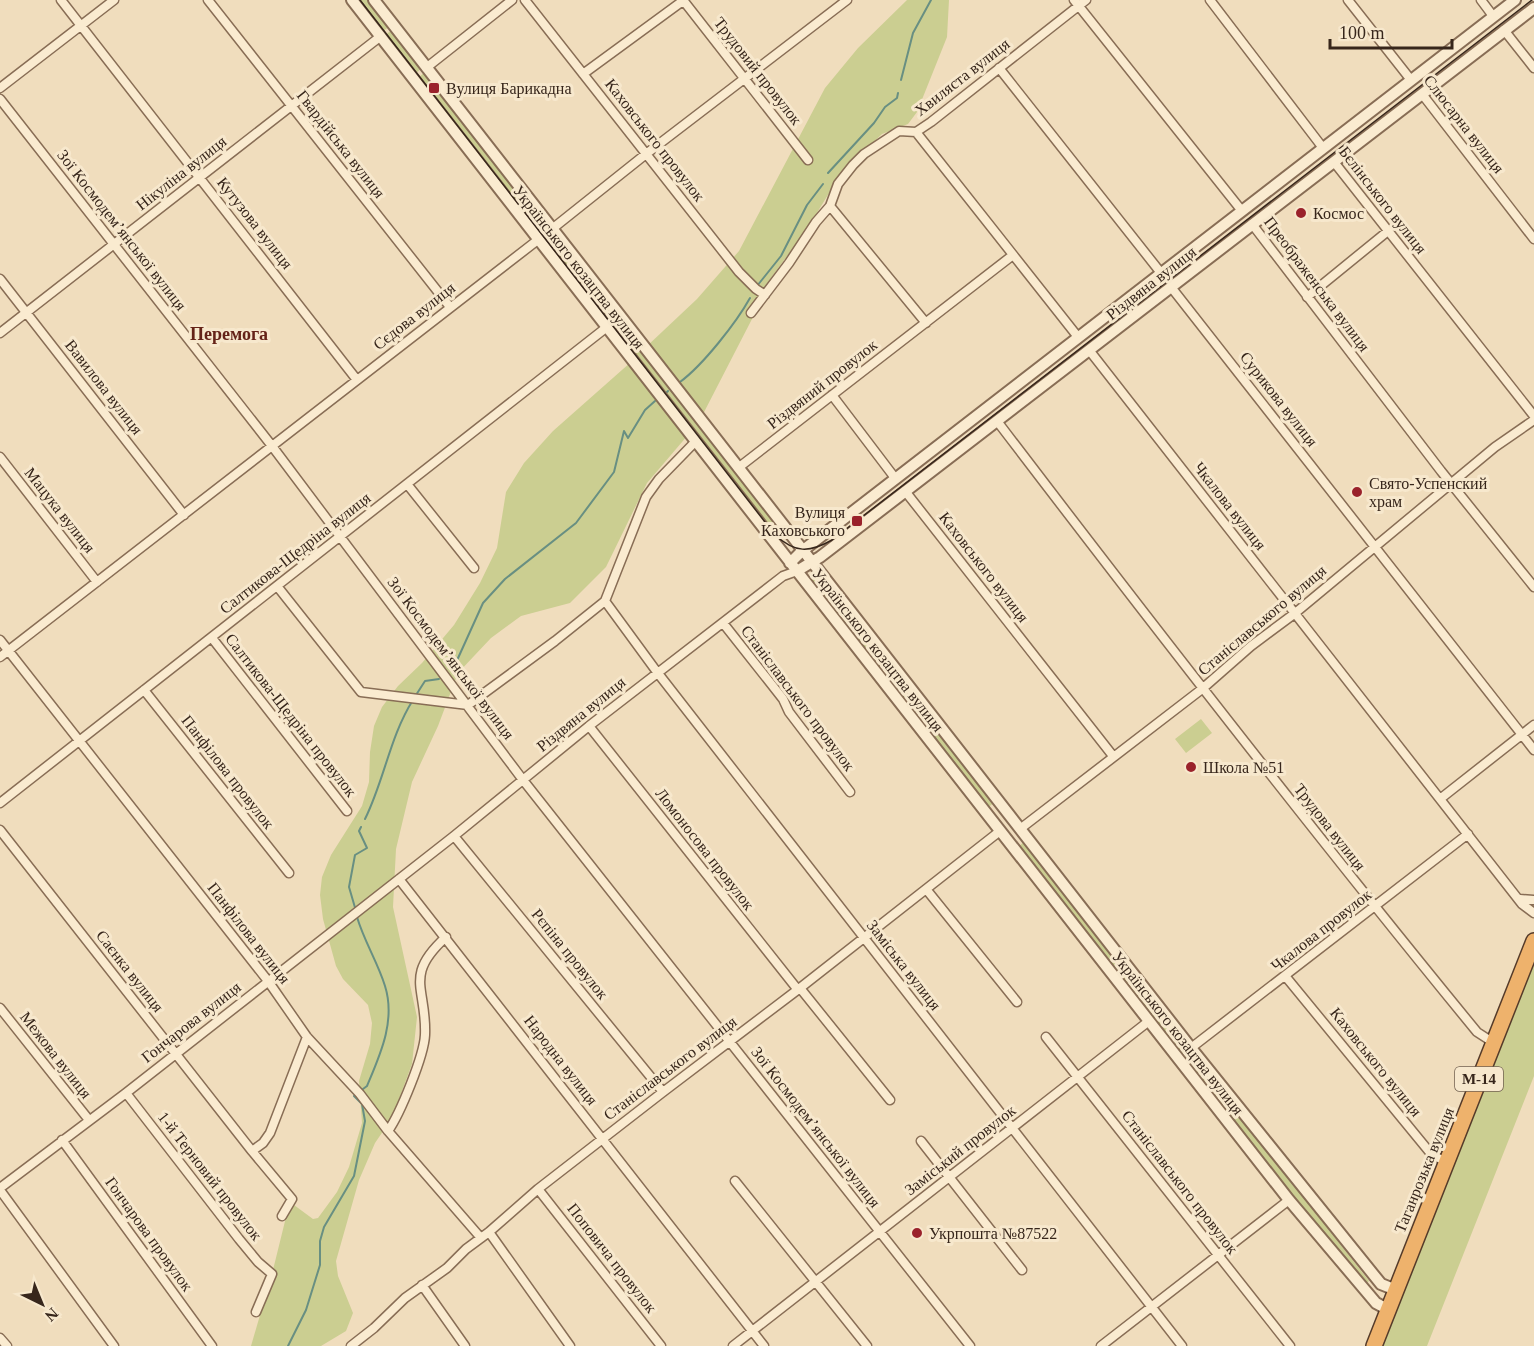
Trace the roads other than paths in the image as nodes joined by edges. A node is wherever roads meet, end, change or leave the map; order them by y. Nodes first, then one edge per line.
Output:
1 (62, 0) edge
2 (114, 0) edge
3 (208, 0) edge
4 (352, 0) edge
5 (374, 0) edge
6 (512, 0) edge
7 (525, 0) edge
8 (684, 0) edge
9 (831, 0) edge
10 (848, 0) edge
11 (1086, 0) edge
12 (1210, 0) edge
13 (1348, 0) edge
14 (1481, 0) edge
15 (1515, 0) edge
16 (1076, 3) edge
17 (837, 8) junction
18 (1534, 8) edge
19 (1493, 16) junction
20 (81, 25) junction
21 (1504, 30) junction
22 (381, 36) junction
23 (426, 68) junction
24 (999, 68) junction
25 (1534, 68) edge
26 (584, 74) junction
27 (413, 78) junction
28 (746, 79) junction
29 (1411, 80) junction
30 (0, 88) edge
31 (1422, 94) junction
32 (0, 99) edge
33 (292, 106) junction
34 (916, 132) junction
35 (1323, 148) junction
36 (646, 154) junction
37 (808, 160) dead end
38 (1334, 162) junction
39 (200, 177) junction
40 (830, 206) junction
41 (1242, 211) junction
42 (1252, 224) junction
43 (552, 229) junction
44 (1388, 231) junction
45 (539, 239) junction
46 (1534, 239) edge
47 (114, 244) junction
48 (1013, 255) junction
49 (1161, 273) junction
50 (0, 279) edge
51 (1171, 287) junction
52 (765, 296) junction
53 (1307, 297) junction
54 (450, 307) junction
55 (26, 313) junction
56 (751, 313) dead end
57 (926, 323) junction
58 (607, 327) junction
59 (0, 333) edge
60 (1078, 337) junction
61 (1089, 350) junction
62 (357, 380) junction
63 (832, 395) junction
64 (1534, 418) edge
65 (997, 421) junction
66 (696, 441) junction
67 (272, 446) junction
68 (0, 457) edge
69 (738, 468) junction
70 (895, 478) junction
71 (1451, 483) junction
72 (407, 484) junction
73 (905, 491) junction
74 (184, 514) junction
75 (340, 537) junction
76 (1375, 546) junction
77 (802, 551) junction
78 (811, 563) junction
79 (794, 567) junction
80 (474, 568) dead end
81 (97, 582) junction
82 (277, 586) junction
83 (1534, 587) edge
84 (604, 601) junction
85 (1294, 614) junction
86 (723, 623) junction
87 (212, 638) junction
88 (0, 640) edge
89 (8, 651) junction
90 (0, 657) edge
91 (657, 672) junction
92 (1202, 689) junction
93 (144, 690) junction
94 (468, 705) junction
95 (1534, 725) edge
96 (589, 726) junction
97 (1522, 735) junction
98 (79, 742) junction
99 (1534, 750) edge
100 (1113, 756) junction
101 (523, 780) junction
102 (850, 792) dead end
103 (1440, 799) junction
104 (0, 803) edge
105 (347, 811) dead end
106 (1017, 825) junction
107 (0, 830) edge
108 (1468, 834) junction
109 (1004, 835) junction
110 (454, 836) junction
111 (289, 873) dead end
112 (399, 879) junction
113 (926, 889) junction
114 (1520, 899) junction
115 (1534, 900) edge
116 (1374, 907) junction
117 (1534, 913) edge
118 (446, 937) junction
119 (864, 938) junction
120 (1534, 940) edge
121 (1286, 976) junction
122 (268, 981) junction
123 (799, 989) junction
124 (1017, 1002) dead end
125 (0, 1008) edge
126 (1149, 1021) junction
127 (308, 1037) junction
128 (1046, 1037) dead end
129 (730, 1041) junction
130 (1494, 1043) junction
131 (1191, 1048) junction
132 (175, 1053) junction
133 (1078, 1077) junction
134 (663, 1092) junction
135 (126, 1093) junction
136 (890, 1100) dead end
137 (88, 1120) junction
138 (1011, 1129) junction
139 (388, 1131) junction
140 (603, 1139) junction
141 (62, 1140) junction
142 (921, 1141) dead end
143 (252, 1151) junction
144 (1447, 1162) junction
145 (949, 1177) junction
146 (735, 1181) dead end
147 (0, 1189) edge
148 (538, 1189) junction
149 (1289, 1200) junction
150 (282, 1216) dead end
151 (879, 1233) junction
152 (485, 1235) junction
153 (1218, 1255) junction
154 (1022, 1270) dead end
155 (816, 1282) junction
156 (422, 1285) junction
157 (1396, 1290) junction
158 (1151, 1307) junction
159 (1389, 1310) junction
160 (256, 1312) dead end
161 (753, 1331) junction
162 (0, 1338) edge
163 (362, 1343) edge
164 (7, 1346) edge
165 (114, 1346) edge
166 (212, 1346) edge
167 (351, 1346) edge
168 (465, 1346) edge
169 (570, 1346) edge
170 (661, 1346) edge
171 (733, 1346) edge
172 (764, 1346) edge
173 (867, 1346) edge
174 (970, 1346) edge
175 (1101, 1346) edge
176 (1182, 1346) edge
177 (1290, 1346) edge
178 (1374, 1346) edge

1 - 20 street, Кутузова вулиця
2 - 20 street
3 - 33 street, Гвардійська вулиця
4 - 22 street, Українського козацтва вулиця
5 - 23 street, Українського козацтва вулиця
6 - 23 street
7 - 26 street, Каховського провулок
8 - 26 street
8 - 28 street, Трудовий провулок
9 - 17 street
10 - 17 street, Сєдова вулиця
11 - 16 street, Хвиляста вулиця
12 - 35 street, Бєлінського вулиця
13 - 29 street, Слюсарна вулиця
14 - 19 street
15 - 19 street, Різдвяна вулиця
16 - 24 street, Хвиляста вулиця
16 - 41 street, Преображенська вулиця
17 - 28 street, Сєдова вулиця
18 - 21 street, Різдвяна вулиця
19 - 21 street
19 - 29 street, Різдвяна вулиця
20 - 30 street
20 - 39 street, Кутузова вулиця
21 - 25 street
21 - 31 street, Різдвяна вулиця
22 - 27 street, Українського козацтва вулиця
22 - 33 street, Нікуліна вулиця
23 - 27 street
23 - 43 street, Українського козацтва вулиця
24 - 34 street, Хвиляста вулиця
24 - 49 street, Сурикова вулиця
26 - 36 street, Каховського провулок
27 - 45 street, Українського козацтва вулиця
28 - 36 street, Сєдова вулиця
28 - 37 street, Трудовий провулок
29 - 31 street, Слюсарна вулиця
29 - 35 street, Різдвяна вулиця
31 - 38 street, Різдвяна вулиця
31 - 46 street, Слюсарна вулиця
32 - 47 street, Зої Космодем’янської вулиця
33 - 39 street, Нікуліна вулиця
33 - 54 street, Гвардійська вулиця
34 - 40 street, Хвиляста вулиця
34 - 48 street, Чкалова вулиця
35 - 38 street, Бєлінського вулиця
35 - 41 street, Різдвяна вулиця
36 - 43 street, Сєдова вулиця
36 - 52 street, Каховського провулок
38 - 42 street, Різдвяна вулиця
38 - 44 street, Бєлінського вулиця
39 - 47 street, Нікуліна вулиця
39 - 62 street, Кутузова вулиця
40 - 52 street, Хвиляста вулиця
40 - 57 street
41 - 42 street, Преображенська вулиця
41 - 49 street, Різдвяна вулиця
42 - 51 street, Різдвяна вулиця
42 - 53 street, Преображенська вулиця
43 - 45 street, Сєдова вулиця
43 - 69 street, Українського козацтва вулиця
44 - 53 street
44 - 64 street, Бєлінського вулиця
45 - 54 street, Сєдова вулиця
45 - 58 street, Українського козацтва вулиця
47 - 55 street, Нікуліна вулиця
47 - 67 street, Зої Космодем’янської вулиця
48 - 57 street, Різдвяний провулок
48 - 60 street, Чкалова вулиця
49 - 51 street, Сурикова вулиця
49 - 60 street, Різдвяна вулиця
50 - 55 street, Вавилова вулиця
51 - 61 street, Різдвяна вулиця
51 - 76 street, Сурикова вулиця
52 - 56 street, Хвиляста вулиця
53 - 71 street, Преображенська вулиця
54 - 62 street, Сєдова вулиця
55 - 59 street, Нікуліна вулиця
55 - 74 street, Вавилова вулиця
57 - 63 street, Різдвяний провулок
58 - 66 street, Українського козацтва вулиця
58 - 72 street, Салтикова-Щедріна вулиця
60 - 61 street, Чкалова вулиця
60 - 70 street, Різдвяна вулиця
61 - 65 street, Різдвяна вулиця
61 - 85 street, Чкалова вулиця
62 - 67 street, Сєдова вулиця
63 - 69 street, Різдвяний провулок
63 - 70 street, Каховського вулиця
64 - 71 street, Станіславського вулиця
65 - 73 street, Різдвяна вулиця
65 - 92 street, Трудова вулиця
66 - 79 street, Українського козацтва вулиця
66 - 84 street
67 - 74 street, Сєдова вулиця
67 - 75 street, Зої Космодем’янської вулиця
68 - 81 street, Мацука вулиця
69 - 77 street, Українського козацтва вулиця
70 - 73 street, Каховського вулиця
70 - 77 street, Різдвяна вулиця
71 - 76 street, Станіславського вулиця
71 - 83 street, Преображенська вулиця
72 - 75 street, Салтикова-Щедріна вулиця
72 - 80 street
73 - 78 street, Різдвяна вулиця
73 - 100 street, Каховського вулиця
74 - 81 street, Сєдова вулиця
75 - 82 street, Салтикова-Щедріна вулиця
75 - 94 street, Зої Космодем’янської вулиця
76 - 85 street, Станіславського вулиця
76 - 97 street, Сурикова вулиця
77 - 78 street, Українського козацтва вулиця
77 - 79 street, Різдвяна вулиця
78 - 79 street, Різдвяна вулиця
78 - 106 street, Українського козацтва вулиця
79 - 86 street, Різдвяна вулиця
79 - 109 street, Українського козацтва вулиця
81 - 89 street, Сєдова вулиця
82 - 87 street, Салтикова-Щедріна вулиця
82 - 94 street
84 - 91 street, Заміська вулиця
84 - 94 street
85 - 92 street, Станіславського вулиця
85 - 103 street, Чкалова вулиця
86 - 91 street, Різдвяна вулиця
86 - 102 street, Станіславського провулок
87 - 93 street, Салтикова-Щедріна вулиця
87 - 105 street, Салтикова-Щедріна провулок
88 - 89 street, Панфілова вулиця
89 - 90 street, Сєдова вулиця
89 - 98 street, Панфілова вулиця
91 - 96 street, Різдвяна вулиця
91 - 119 street, Заміська вулиця
92 - 100 street, Станіславського вулиця
92 - 116 street, Трудова вулиця
93 - 98 street, Салтикова-Щедріна вулиця
93 - 111 street, Панфілова провулок
94 - 101 street, Зої Космодем’янської вулиця
95 - 97 street
96 - 101 street, Різдвяна вулиця
96 - 123 street, Ломоносова провулок
97 - 99 street, Сурикова вулиця
97 - 103 street
98 - 104 street, Салтикова-Щедріна вулиця
98 - 122 street, Панфілова вулиця
100 - 106 street, Станіславського вулиця
101 - 110 street, Різдвяна вулиця
101 - 129 street, Зої Космодем’янської вулиця
103 - 108 street, Чкалова вулиця
106 - 109 street, Станіславського вулиця
106 - 131 street, Українського козацтва вулиця
107 - 132 street, Саєнка вулиця
108 - 114 street, Чкалова вулиця
108 - 116 street, Чкалова провулок
109 - 113 street, Станіславського вулиця
109 - 126 street, Українського козацтва вулиця
110 - 112 street, Різдвяна вулиця
110 - 134 street, Рєпіна провулок
112 - 118 street, Народна вулиця
112 - 122 street, Гончарова вулиця
113 - 119 street, Станіславського вулиця
113 - 124 street
114 - 115 street
114 - 117 street, Чкалова вулиця
116 - 121 street, Чкалова провулок
116 - 130 street, Трудова вулиця
118 - 139 street
118 - 140 street, Народна вулиця
119 - 123 street, Станіславського вулиця
119 - 138 street, Заміська вулиця
120 - 130 highway, Таганрозька вулиця / М-14
121 - 131 street, Чкалова провулок
121 - 144 street, Каховського вулиця
122 - 127 street, Панфілова вулиця
122 - 132 street, Гончарова вулиця
123 - 129 street, Станіславського вулиця
123 - 136 street, Ломоносова провулок
125 - 137 street, Межова вулиця
126 - 133 street, Заміський провулок
126 - 149 street, Українського козацтва вулиця
127 - 139 street, Панфілова вулиця
127 - 143 street
128 - 133 street, Станіславського провулок
129 - 134 street, Станіславського вулиця
129 - 151 street, Зої Космодем’янської вулиця
130 - 144 highway, Таганрозька вулиця / М-14
131 - 157 street, Українського козацтва вулиця
132 - 135 street, Гончарова вулиця
132 - 143 street, Саєнка вулиця
133 - 138 street, Заміський провулок
133 - 153 street, Станіславського провулок
134 - 140 street, Станіславського вулиця
135 - 137 street, Гончарова вулиця
135 - 160 street, 1-й Терновий провулок
137 - 141 street, Гончарова вулиця
138 - 145 street, Заміський провулок
138 - 158 street, Заміська вулиця
139 - 152 street, Панфілова вулиця
140 - 148 street, Станіславського вулиця
140 - 161 street, Народна вулиця
141 - 147 street, Гончарова вулиця
141 - 166 street, Гончарова провулок
142 - 145 street
143 - 150 street, Саєнка вулиця
144 - 157 highway, Таганрозька вулиця / М-14
145 - 151 street, Заміський провулок
145 - 154 street
146 - 155 street
147 - 165 street
148 - 152 street, Станіславського вулиця
148 - 170 street, Поповича провулок
149 - 153 street
149 - 159 street, Українського козацтва вулиця
151 - 155 street, Заміський провулок
151 - 174 street, Зої Космодем’янської вулиця
152 - 156 street, Станіславського вулиця
152 - 169 street, Панфілова вулиця
153 - 158 street
153 - 177 street, Станіславського провулок
155 - 161 street, Заміський провулок
155 - 173 street
156 - 163 street, Станіславського вулиця
156 - 168 street
157 - 159 highway, Таганрозька вулиця / М-14
158 - 175 street
158 - 176 street, Заміська вулиця
159 - 178 highway, Таганрозька вулиця / М-14
161 - 171 street, Заміський провулок
161 - 172 street, Народна вулиця
162 - 164 street
163 - 167 street, Станіславського вулиця

